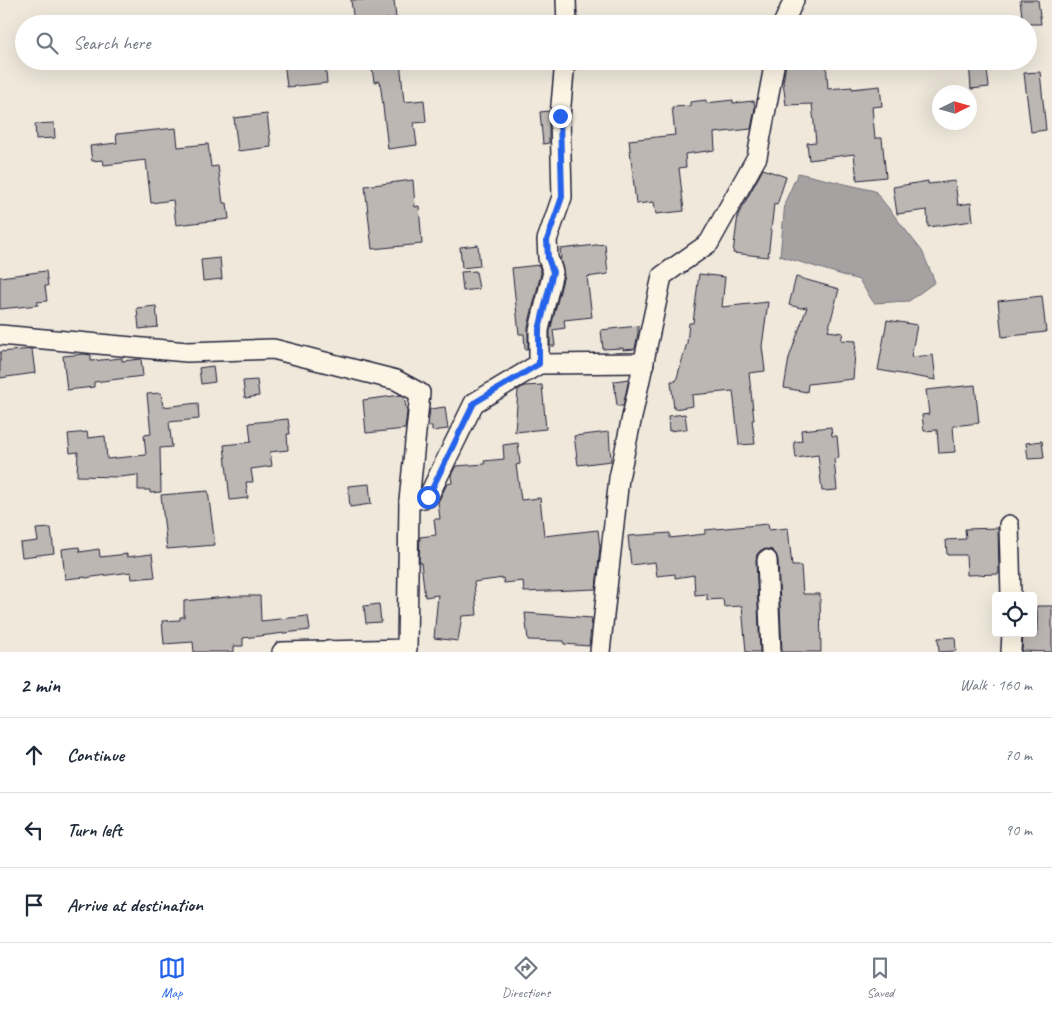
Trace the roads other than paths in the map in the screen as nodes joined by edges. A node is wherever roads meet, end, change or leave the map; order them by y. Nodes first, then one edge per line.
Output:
1 (566, 0) edge
2 (776, 0) edge
3 (794, 0) edge
4 (566, 15) edge
5 (781, 15) edge
6 (786, 15) edge
7 (564, 70) edge
8 (773, 70) edge
9 (0, 335) edge
10 (644, 363) junction
11 (539, 364) junction
12 (409, 500) junction
13 (1009, 525) dead end
14 (767, 560) dead end
15 (1011, 592) edge
16 (1012, 637) edge
17 (407, 651) edge
18 (282, 652) edge
19 (600, 652) edge
20 (771, 652) edge
21 (1011, 652) edge

1 - 4 street
2 - 5 street
3 - 6 street
7 - 11 street
8 - 10 street
9 - 12 street
10 - 11 street
10 - 19 street
11 - 12 street
12 - 17 street
13 - 15 street
14 - 20 street
16 - 21 street
17 - 18 street

